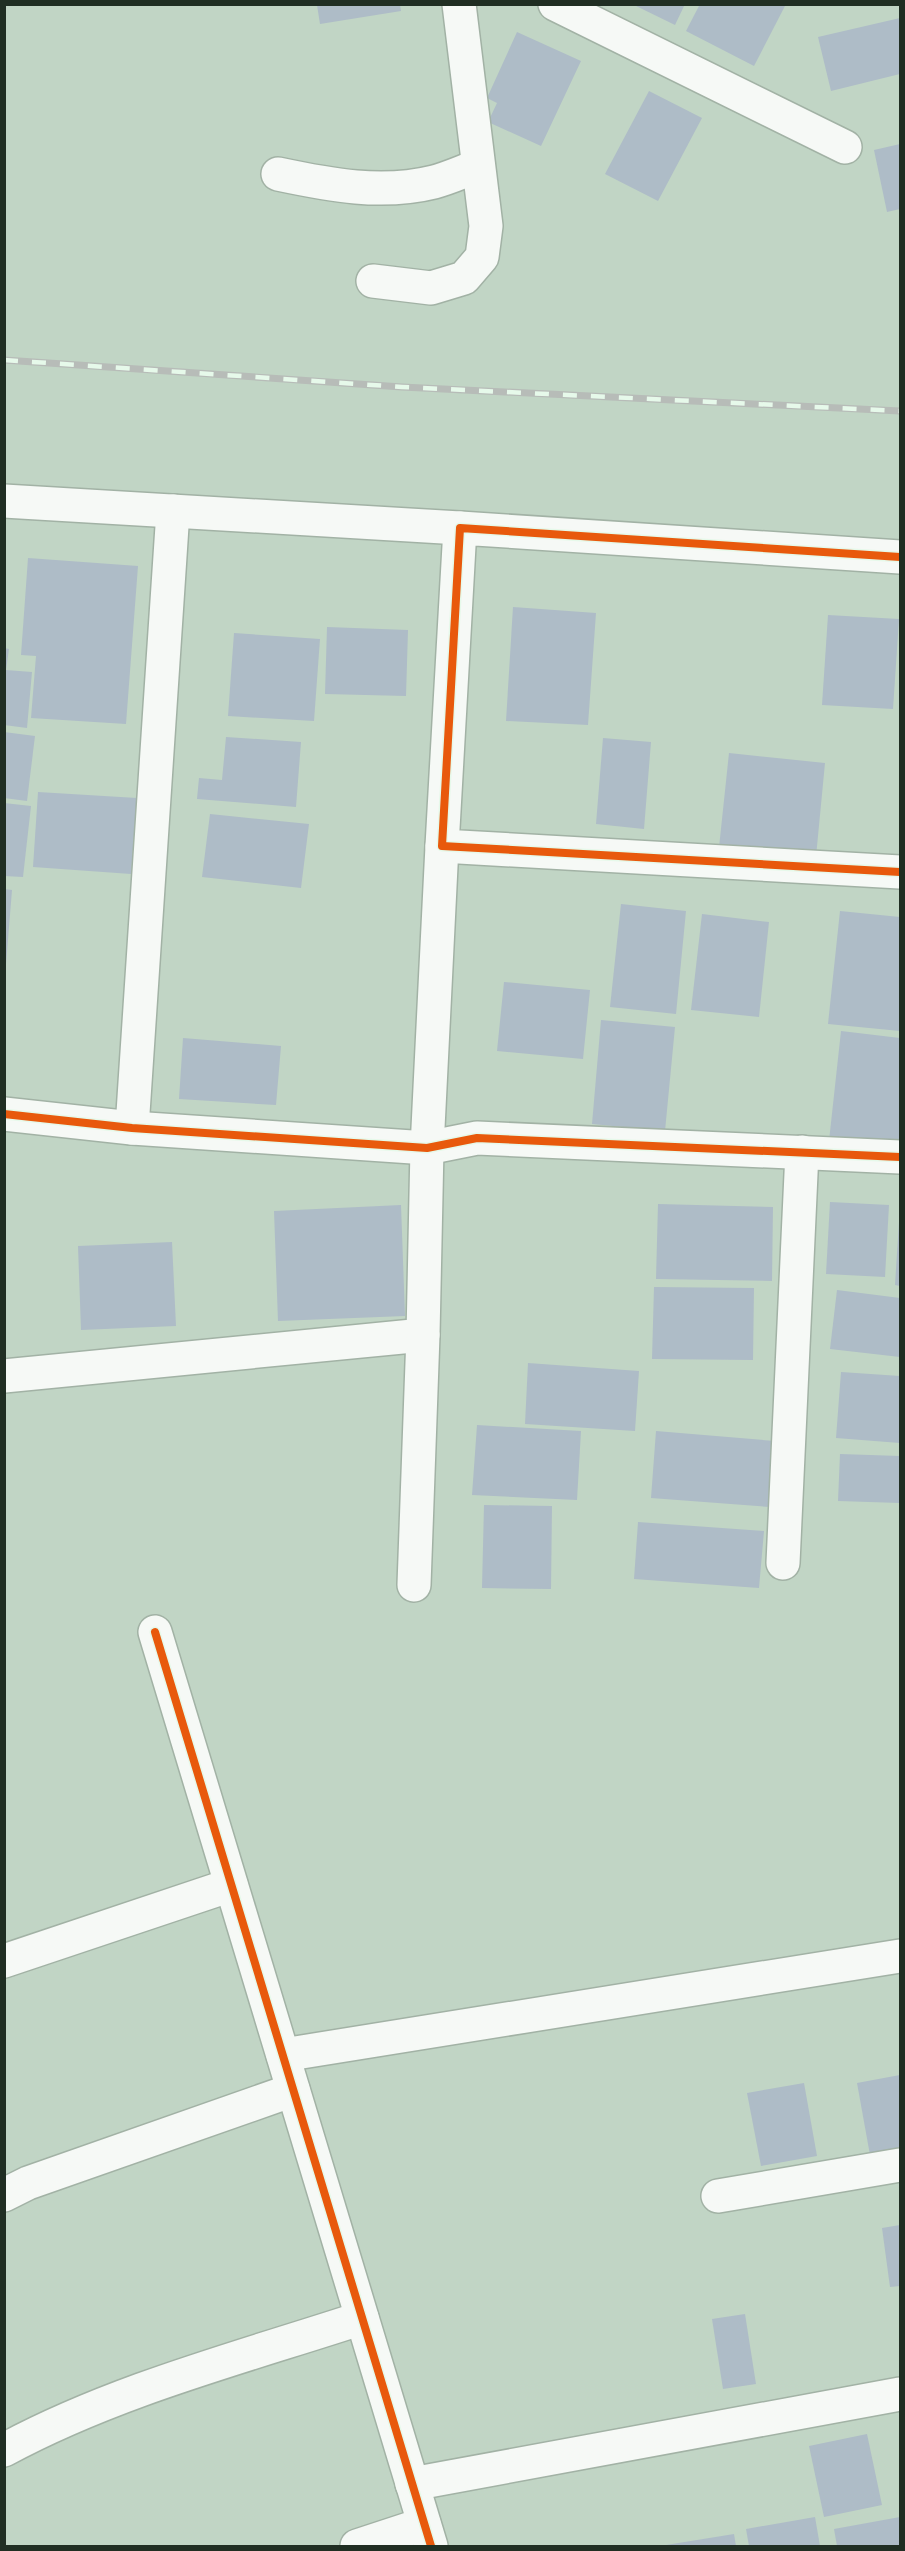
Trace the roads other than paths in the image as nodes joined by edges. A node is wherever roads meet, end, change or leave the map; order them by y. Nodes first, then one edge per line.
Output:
1 (459, 4) edge
2 (555, 4) edge
3 (845, 147) dead end
4 (478, 166) junction
5 (278, 174) dead end
6 (373, 281) dead end
7 (4, 501) edge
8 (173, 511) junction
9 (460, 528) junction
10 (900, 557) edge
11 (442, 846) junction
12 (900, 872) edge
13 (4, 1114) edge
14 (132, 1128) junction
15 (427, 1148) junction
16 (801, 1152) junction
17 (900, 1157) edge
18 (423, 1335) junction
19 (4, 1376) edge
20 (783, 1563) dead end
21 (414, 1585) dead end
22 (155, 1632) dead end
23 (231, 1885) junction
24 (900, 1956) edge
25 (4, 1961) edge
26 (283, 2055) junction
27 (293, 2090) junction
28 (900, 2165) edge
29 (4, 2195) edge
30 (717, 2196) dead end
31 (362, 2318) junction
32 (900, 2394) edge
33 (4, 2450) edge
34 (412, 2484) junction
35 (428, 2536) edge
36 (357, 2547) edge

1 - 4 street
2 - 3 street
4 - 5 street
4 - 6 street
7 - 8 street
8 - 9 street
8 - 14 street
9 - 10 street
9 - 11 street
11 - 12 street
11 - 15 street
13 - 14 street
14 - 15 street
15 - 16 street
15 - 18 street
16 - 17 street
16 - 20 street
18 - 19 street
18 - 21 street
22 - 23 street
23 - 25 street
23 - 26 street
24 - 26 street
26 - 27 street
27 - 29 street
27 - 31 street
28 - 30 street
31 - 33 street
31 - 34 street
32 - 34 street
34 - 35 street
35 - 36 street

